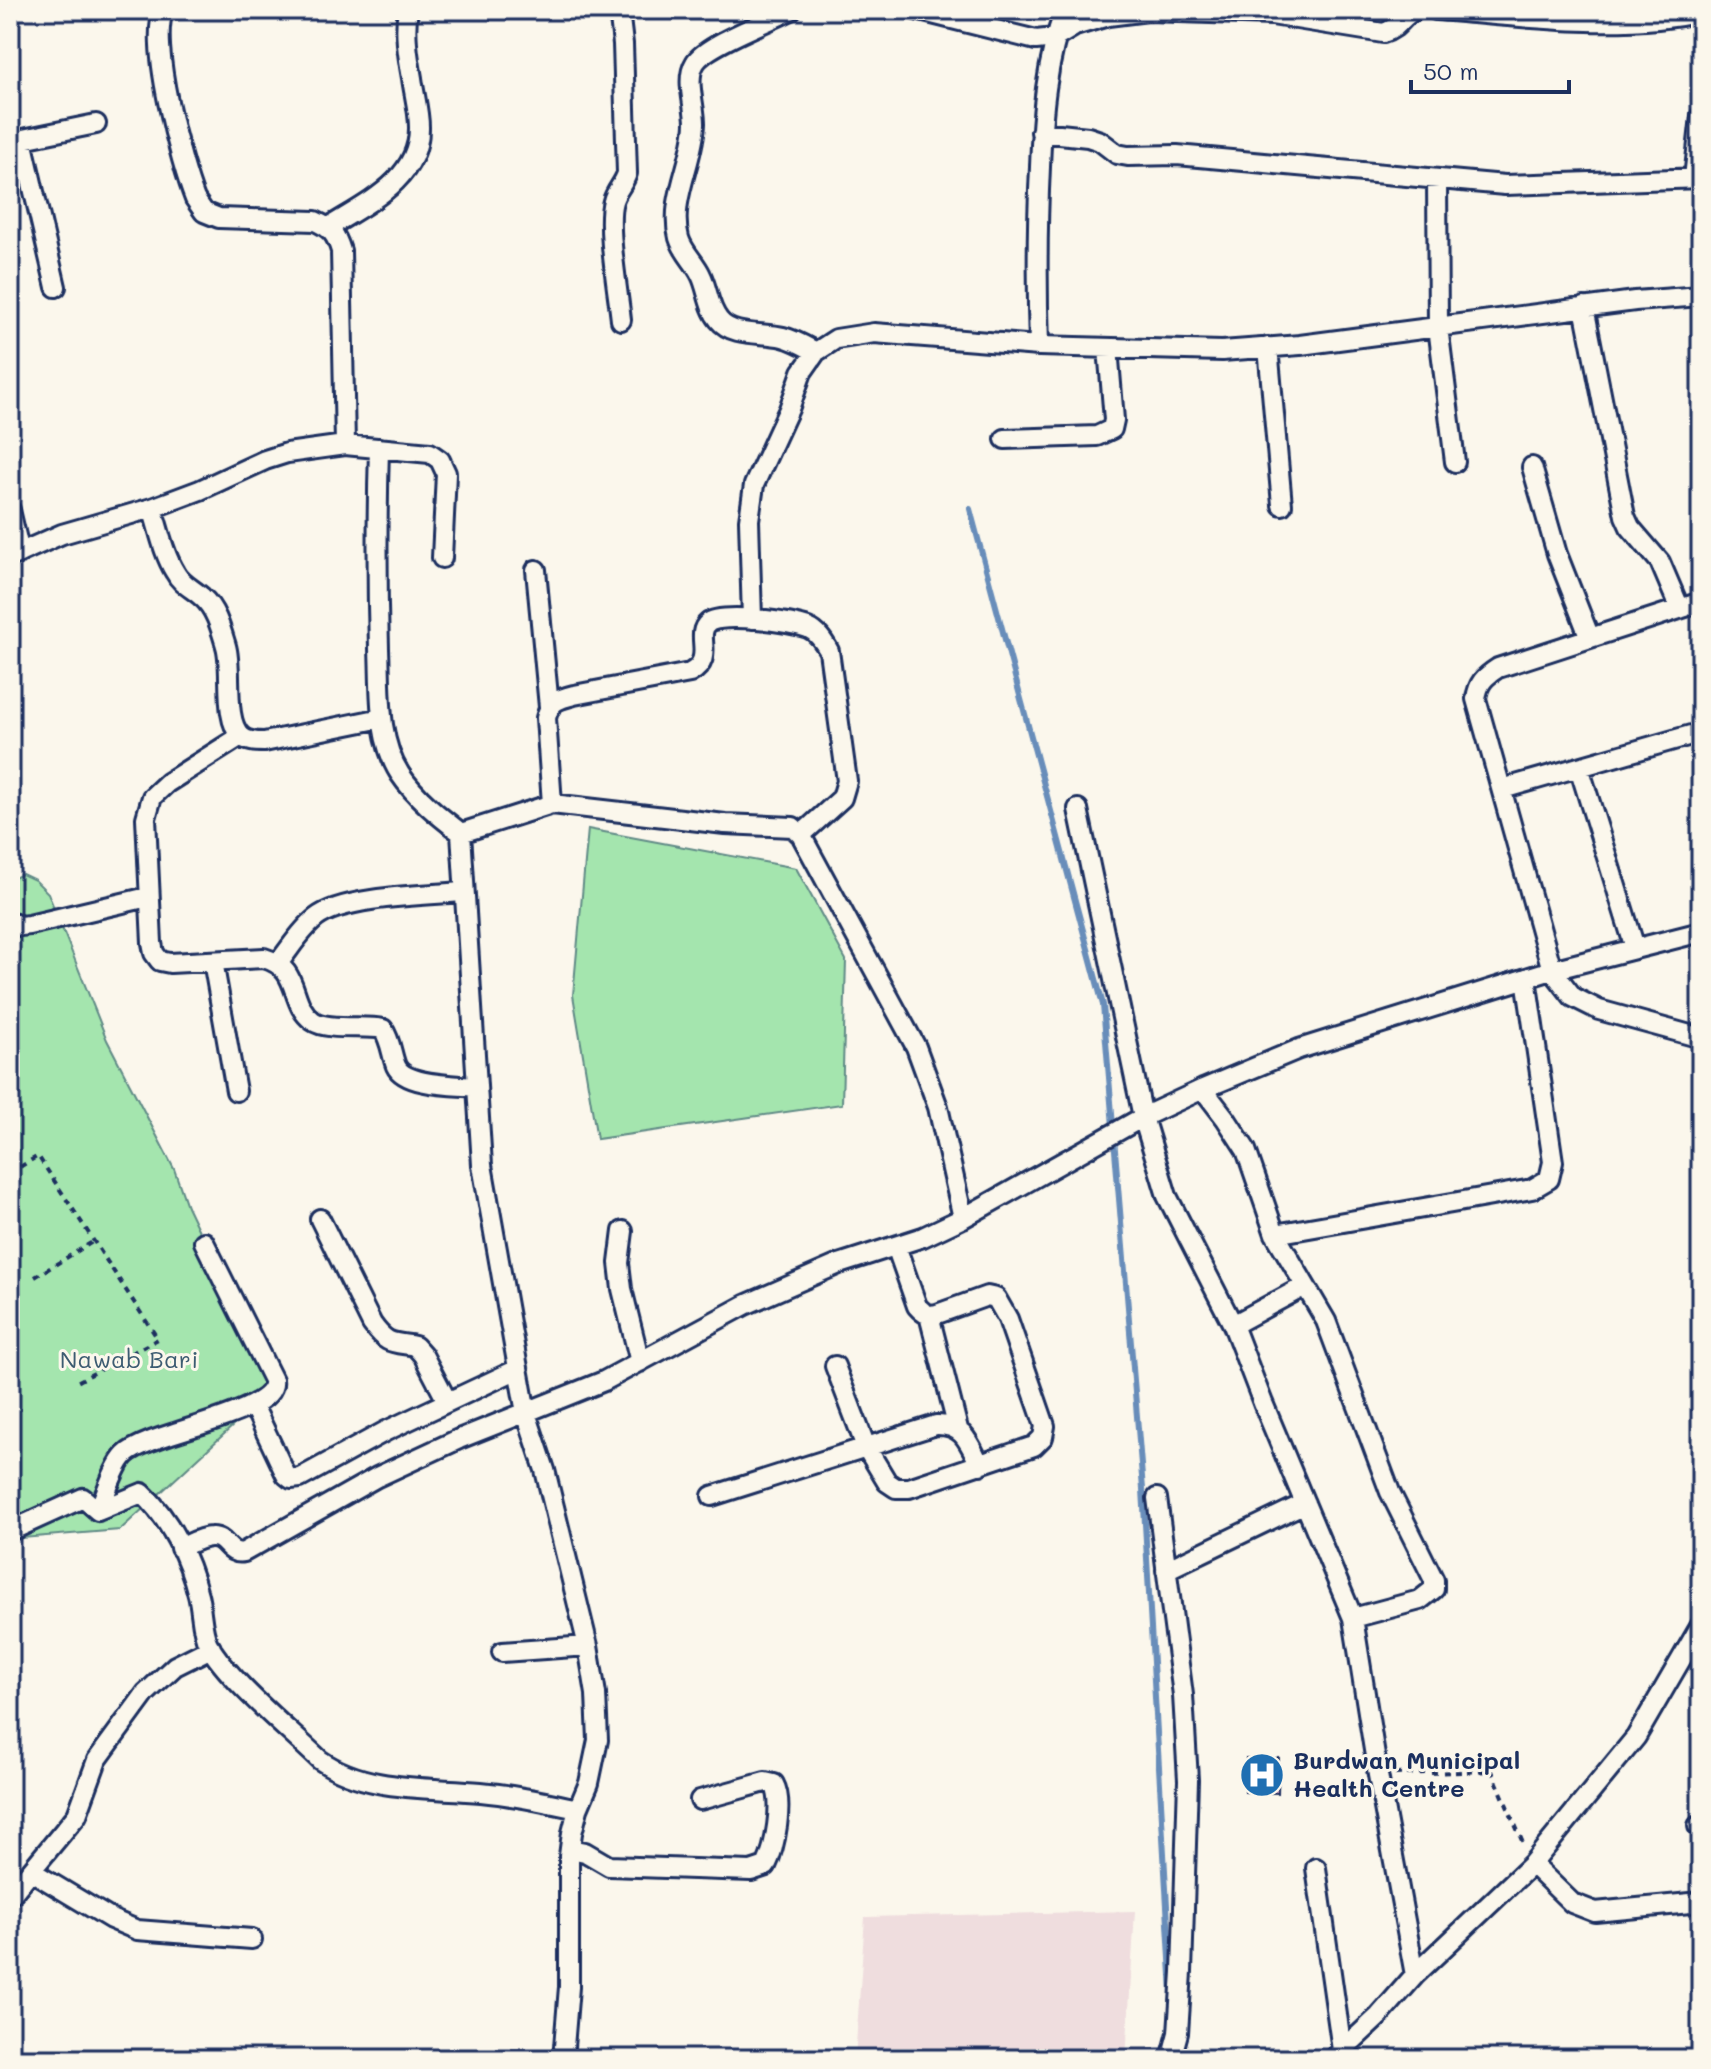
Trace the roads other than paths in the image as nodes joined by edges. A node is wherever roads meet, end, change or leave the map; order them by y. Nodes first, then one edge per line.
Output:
1 (164, 10) edge
2 (408, 10) edge
3 (619, 10) edge
4 (791, 10) edge
5 (916, 10) edge
6 (1065, 10) edge
7 (1415, 10) edge
8 (1436, 10) edge
9 (1701, 12) edge
10 (1055, 38) junction
11 (1701, 116) edge
12 (96, 124) dead end
13 (1041, 132) junction
14 (16, 140) edge
15 (1698, 178) edge
16 (1437, 179) junction
17 (329, 227) junction
18 (56, 287) dead end
19 (1701, 296) edge
20 (1584, 307) junction
21 (621, 320) dead end
22 (1438, 327) junction
23 (1039, 346) junction
24 (1268, 347) junction
25 (1108, 348) junction
26 (816, 352) junction
27 (1005, 439) dead end
28 (345, 445) junction
29 (379, 448) junction
30 (1455, 462) dead end
31 (1532, 467) dead end
32 (1282, 505) dead end
33 (152, 508) junction
34 (10, 510) edge
35 (15, 555) edge
36 (442, 558) dead end
37 (536, 570) dead end
38 (1701, 602) edge
39 (1680, 609) junction
40 (752, 619) junction
41 (1590, 638) junction
42 (549, 707) junction
43 (382, 718) junction
44 (241, 736) junction
45 (1701, 736) edge
46 (1579, 767) junction
47 (1502, 789) junction
48 (552, 804) junction
49 (1078, 809) dead end
50 (461, 833) junction
51 (801, 835) junction
52 (464, 892) junction
53 (148, 897) junction
54 (10, 922) edge
55 (1701, 932) edge
56 (1635, 948) junction
57 (213, 961) junction
58 (279, 962) junction
59 (1552, 970) junction
60 (1526, 978) junction
61 (1701, 1038) edge
62 (476, 1087) junction
63 (1203, 1089) junction
64 (236, 1091) dead end
65 (1143, 1117) junction
66 (963, 1218) junction
67 (320, 1219) dead end
68 (623, 1231) dead end
69 (1275, 1234) junction
70 (204, 1242) dead end
71 (896, 1246) junction
72 (1305, 1286) junction
73 (929, 1315) junction
74 (1233, 1325) junction
75 (640, 1362) junction
76 (835, 1366) dead end
77 (518, 1369) junction
78 (447, 1401) junction
79 (253, 1405) junction
80 (526, 1413) junction
81 (958, 1429) junction
82 (866, 1447) junction
83 (980, 1465) junction
84 (712, 1496) dead end
85 (1157, 1498) dead end
86 (1305, 1503) junction
87 (98, 1511) junction
88 (10, 1531) edge
89 (180, 1548) junction
90 (1166, 1570) junction
91 (1353, 1618) junction
92 (1700, 1631) edge
93 (588, 1646) junction
94 (211, 1648) junction
95 (502, 1652) dead end
96 (700, 1800) dead end
97 (578, 1809) junction
98 (570, 1849) junction
99 (1532, 1864) junction
100 (1316, 1868) dead end
101 (31, 1871) junction
102 (10, 1896) edge
103 (1701, 1902) edge
104 (252, 1939) dead end
105 (1415, 1975) junction
106 (1338, 2055) edge
107 (10, 2058) edge
108 (17, 2059) edge
109 (563, 2059) edge
110 (1171, 2059) edge

1 - 17 street
2 - 17 street
3 - 21 street
4 - 26 street
5 - 10 street
6 - 10 street
7 - 10 street
8 - 9 street
10 - 13 street
11 - 15 street
12 - 14 street
13 - 16 street
13 - 23 street
14 - 18 street
15 - 16 street
16 - 22 street
17 - 28 street
19 - 20 street
20 - 22 street
20 - 39 street
22 - 24 street
22 - 30 street
23 - 25 street
23 - 26 street
24 - 25 street
24 - 32 street
25 - 27 street
26 - 40 street
28 - 29 street
28 - 33 street
29 - 36 street
29 - 43 street
31 - 41 street
33 - 35 street
33 - 44 street
34 - 35 street
37 - 42 street
38 - 39 street
39 - 41 street
40 - 42 street
40 - 51 street
41 - 47 street
42 - 48 street
43 - 44 street
43 - 50 street
44 - 53 street
45 - 46 street
46 - 47 street
46 - 56 street
47 - 59 street
48 - 50 street
48 - 51 street
49 - 65 street
50 - 52 street
51 - 66 street
52 - 58 street
52 - 62 street
53 - 54 street
53 - 57 street
55 - 56 street
56 - 59 street
57 - 58 street
57 - 64 street
58 - 62 street
59 - 60 street
59 - 61 street
60 - 63 street
60 - 69 street
62 - 77 street
63 - 65 street
63 - 69 street
65 - 66 street
65 - 74 street
66 - 71 street
67 - 78 street
68 - 75 street
69 - 72 street
70 - 79 street
71 - 73 street
71 - 75 street
72 - 74 street
72 - 91 street
73 - 81 street
73 - 83 street
74 - 86 street
75 - 80 street
76 - 82 street
77 - 78 street
77 - 80 street
78 - 79 street
79 - 87 street
80 - 89 street
80 - 93 street
81 - 82 street
81 - 83 street
82 - 83 street
82 - 84 street
85 - 90 street
86 - 90 street
86 - 91 street
87 - 88 street
87 - 89 street
89 - 94 street
90 - 110 street
91 - 105 street
92 - 99 street
93 - 95 street
93 - 97 street
94 - 97 street
94 - 101 street
96 - 98 street
97 - 98 street
98 - 109 street
99 - 103 street
99 - 105 street
100 - 106 street
101 - 102 street
101 - 104 street
105 - 106 street
107 - 108 street

